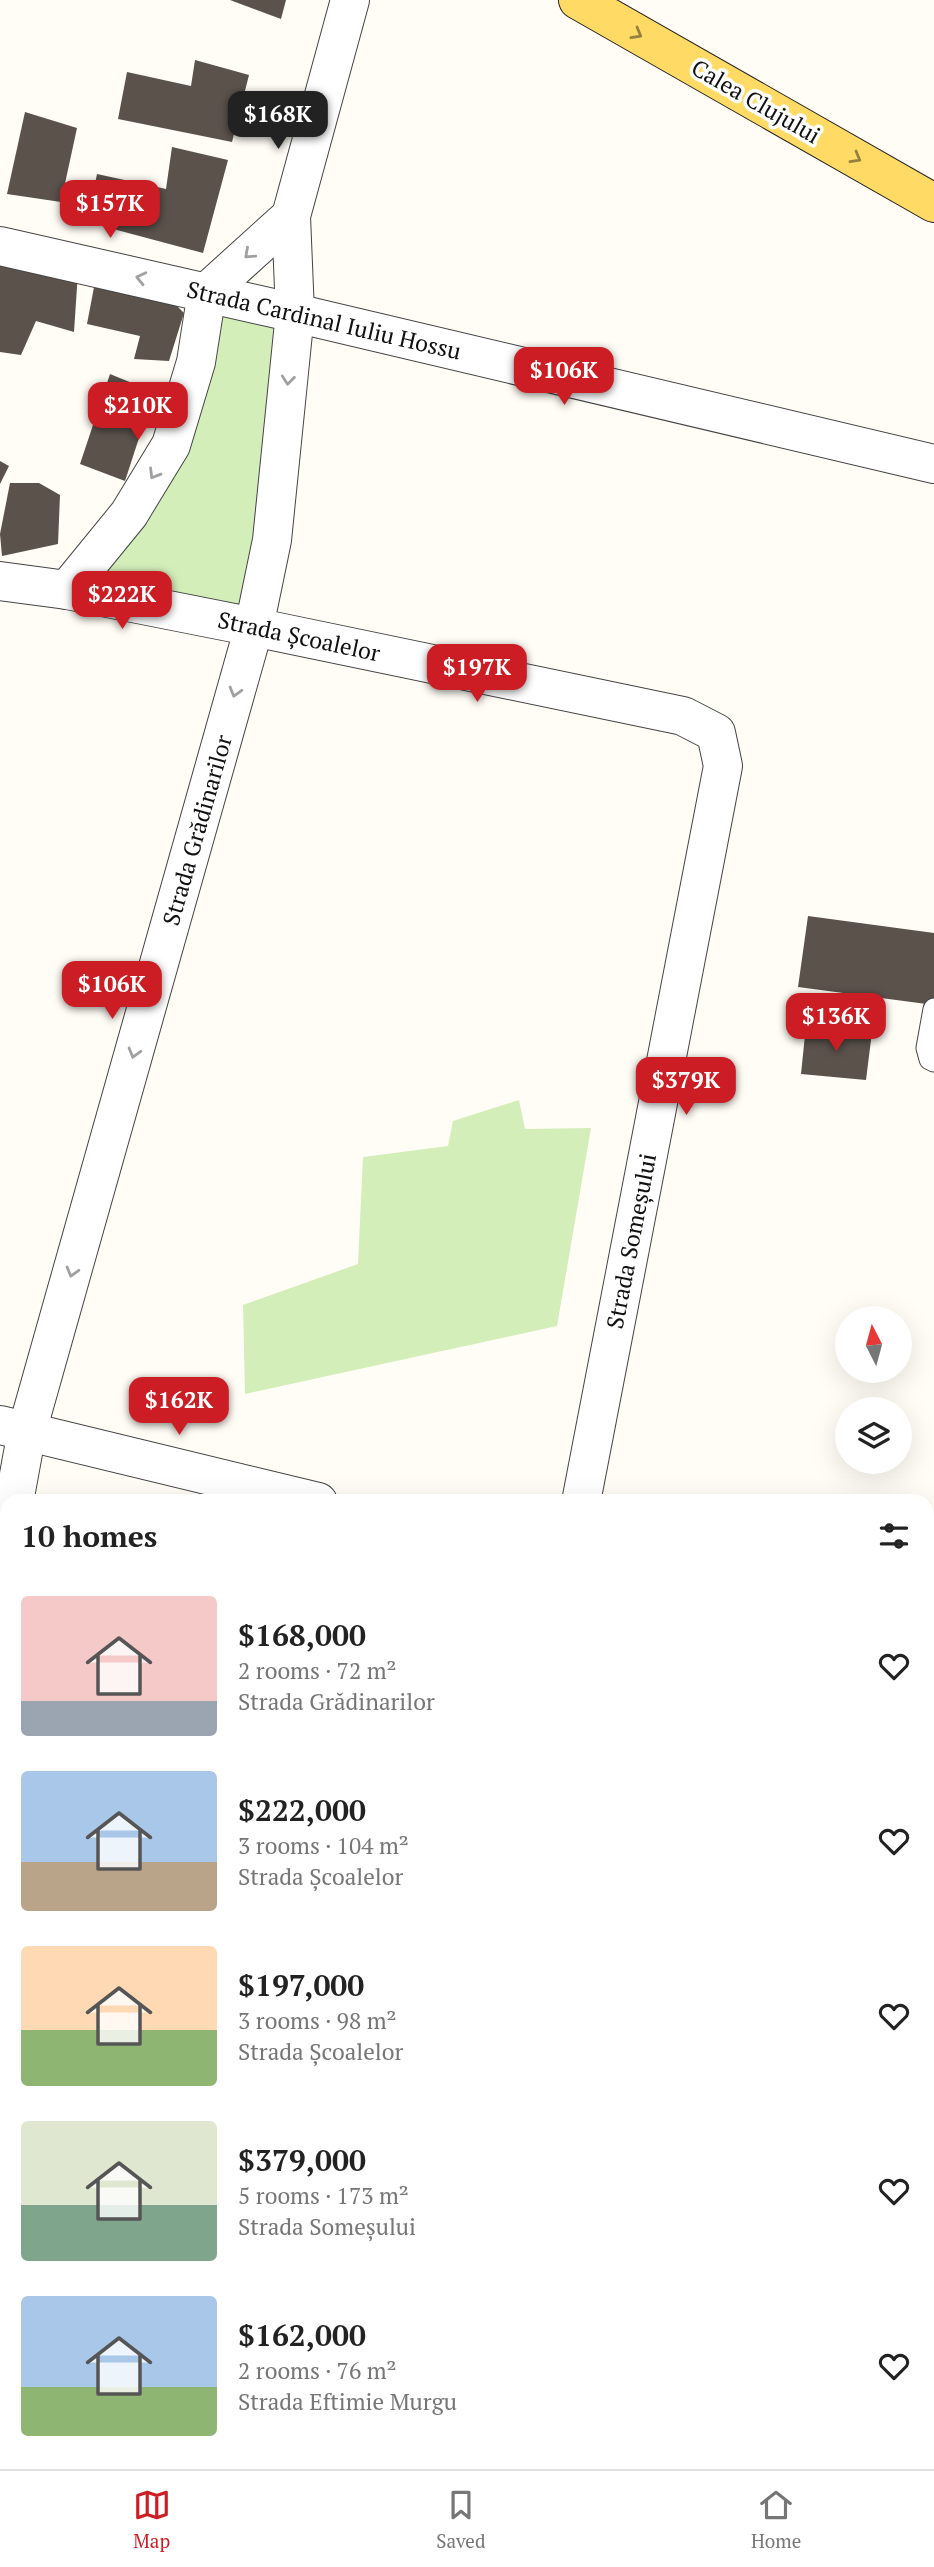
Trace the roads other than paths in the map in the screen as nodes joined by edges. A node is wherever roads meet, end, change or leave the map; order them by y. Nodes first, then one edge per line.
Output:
1 (350, 0) edge
2 (578, 0) edge
3 (934, 203) edge
4 (291, 216) junction
5 (0, 246) edge
6 (207, 292) junction
7 (295, 313) junction
8 (934, 464) edge
9 (0, 581) edge
10 (67, 590) junction
11 (254, 627) junction
12 (716, 733) joint
13 (934, 1009) edge
14 (934, 1062) edge
15 (13, 1428) edge
16 (14, 1494) edge
17 (285, 1494) edge
18 (583, 1494) edge

1 - 4 street, Strada Grădinarilor
2 -> 3 main road, Calea Clujului
4 -> 6 street
4 - 7 street, Strada Grădinarilor
6 -> 5 street, Strada Cardinal Iuliu Hossu
6 - 7 street, Strada Cardinal Iuliu Hossu
6 -> 10 street
7 - 8 street, Strada Cardinal Iuliu Hossu
7 -> 11 street, Strada Grădinarilor
9 - 10 street, Strada Școalelor
10 - 11 street, Strada Școalelor
11 - 12 street, Strada Școalelor
11 -> 15 street, Strada Grădinarilor
12 - 18 street, Strada Someșului
13 - 14 lane
15 - 16 street, Strada Grădinarilor
15 - 17 street

